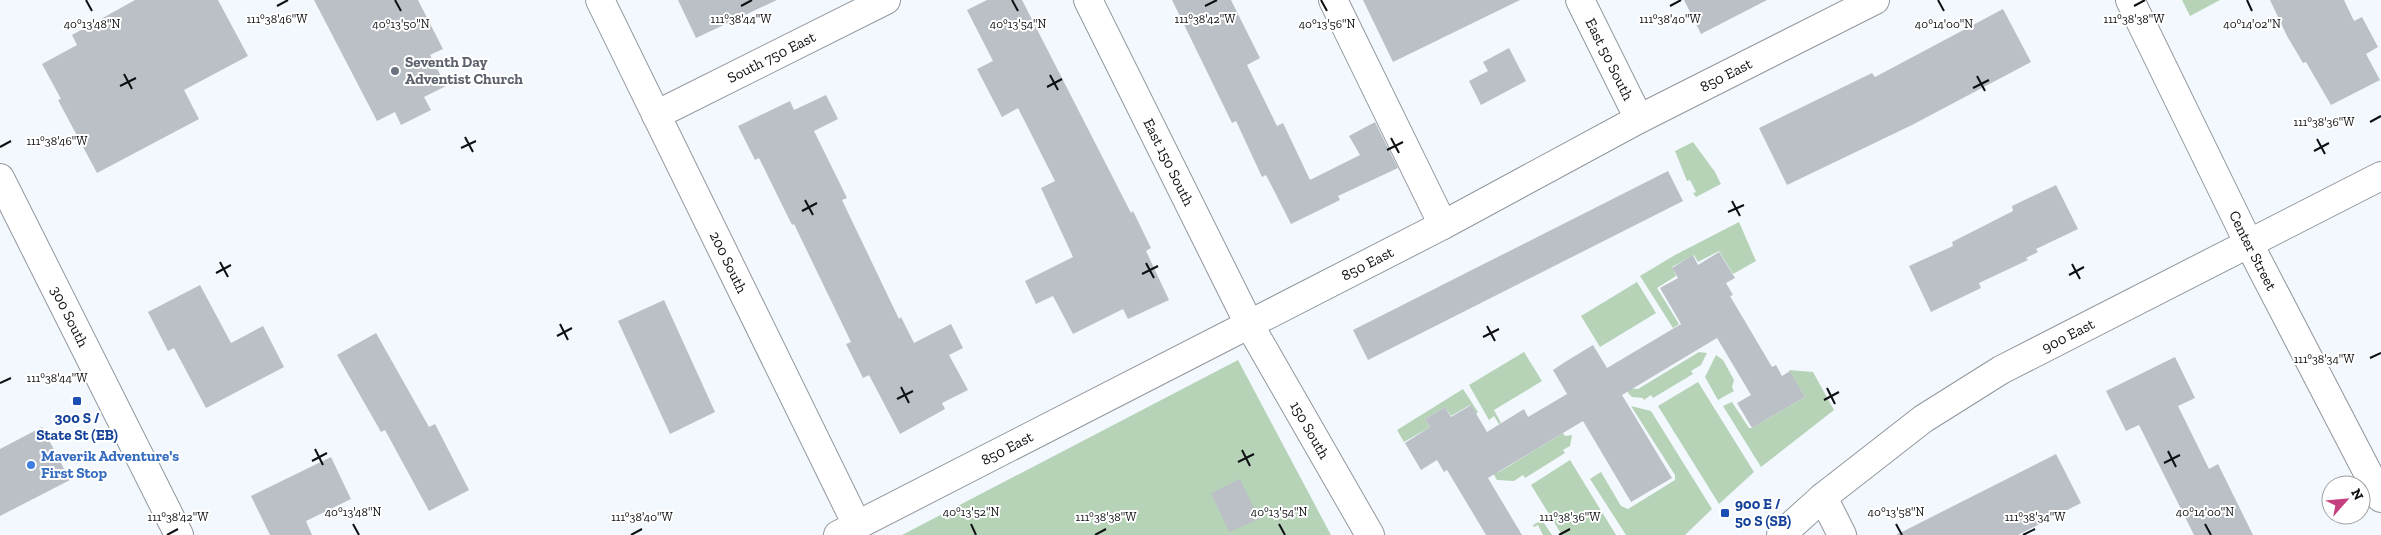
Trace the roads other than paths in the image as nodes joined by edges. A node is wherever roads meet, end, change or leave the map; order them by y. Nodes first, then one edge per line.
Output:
1 (600, 0) edge
2 (886, 0) edge
3 (1088, 0) edge
4 (1333, 0) edge
5 (1580, 0) edge
6 (1876, 0) edge
7 (2130, 0) edge
8 (1839, 9) edge
9 (656, 115) junction
10 (1639, 119) junction
11 (2381, 176) edge
12 (0, 178) edge
13 (1443, 225) junction
14 (2248, 242) junction
15 (1249, 324) junction
16 (1823, 497) junction
17 (2381, 498) edge
18 (848, 530) edge
19 (179, 535) edge
20 (1370, 535) edge
21 (1781, 535) edge
22 (1842, 535) edge

1 - 9 street, 200 South
2 - 9 street, South 750 East
3 - 15 street, East 150 South
4 - 13 street
5 - 10 street, East 50 South
6 - 8 street, 850 East
7 - 14 street, Center Street
8 - 10 street, 850 East
9 - 18 street, 200 South
10 - 13 street, 850 East
11 - 14 street, 900 East
12 - 19 street, 300 South
13 - 15 street, 850 East
14 - 16 street, 900 East
14 - 17 street, Center Street
15 - 18 street, 850 East
15 - 20 street, 150 South
16 - 21 street, 900 East
16 - 22 street

